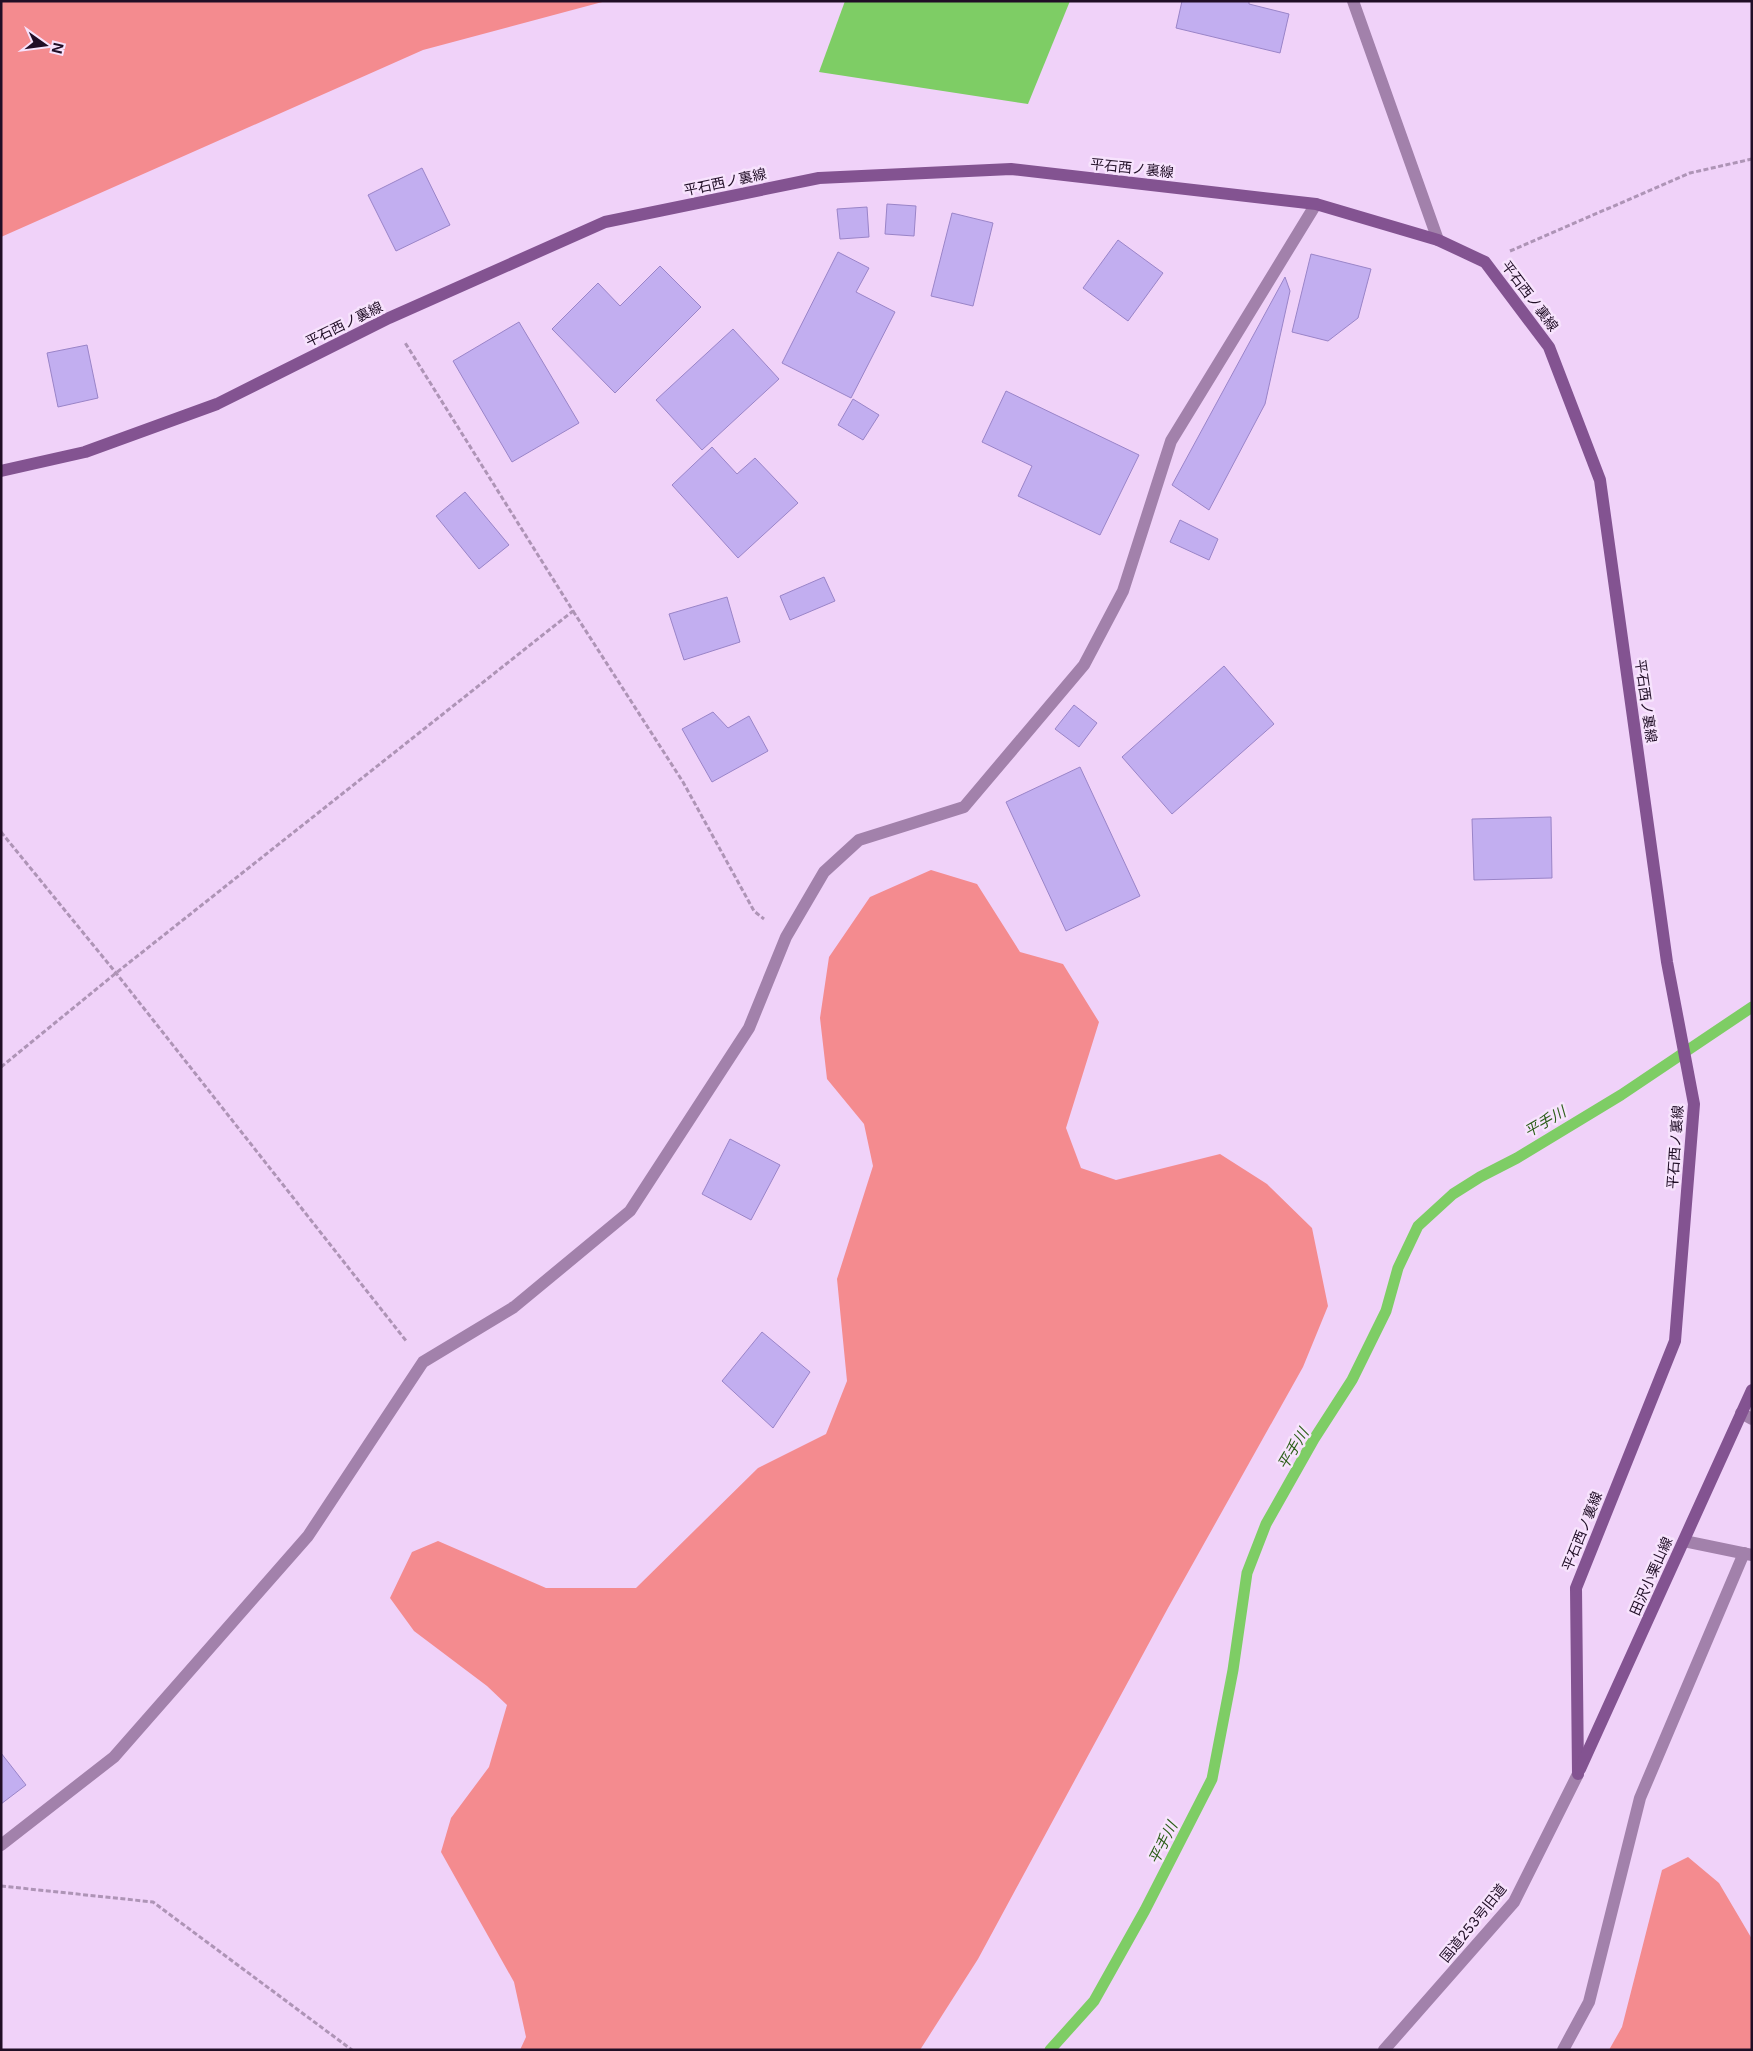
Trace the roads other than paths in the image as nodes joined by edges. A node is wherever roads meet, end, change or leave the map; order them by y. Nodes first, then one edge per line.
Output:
1 (1353, 1) edge
2 (1316, 204) junction
3 (1438, 240) junction
4 (1, 471) edge
5 (1752, 1390) edge
6 (1746, 1416) edge
7 (1684, 1541) junction
8 (1748, 1554) edge
9 (1578, 1774) junction
10 (1, 1845) edge
11 (1384, 2050) edge
12 (1563, 2050) edge

1 - 3 street
2 - 3 main road, 平石西ノ裏線
2 - 4 main road, 平石西ノ裏線
2 - 10 street
3 - 9 main road, 平石西ノ裏線
5 - 6 main road, 田沢小栗山線
6 - 7 main road, 田沢小栗山線
7 - 8 street
7 - 9 main road, 田沢小栗山線
8 - 12 street
9 - 11 street, 国道253号旧道

